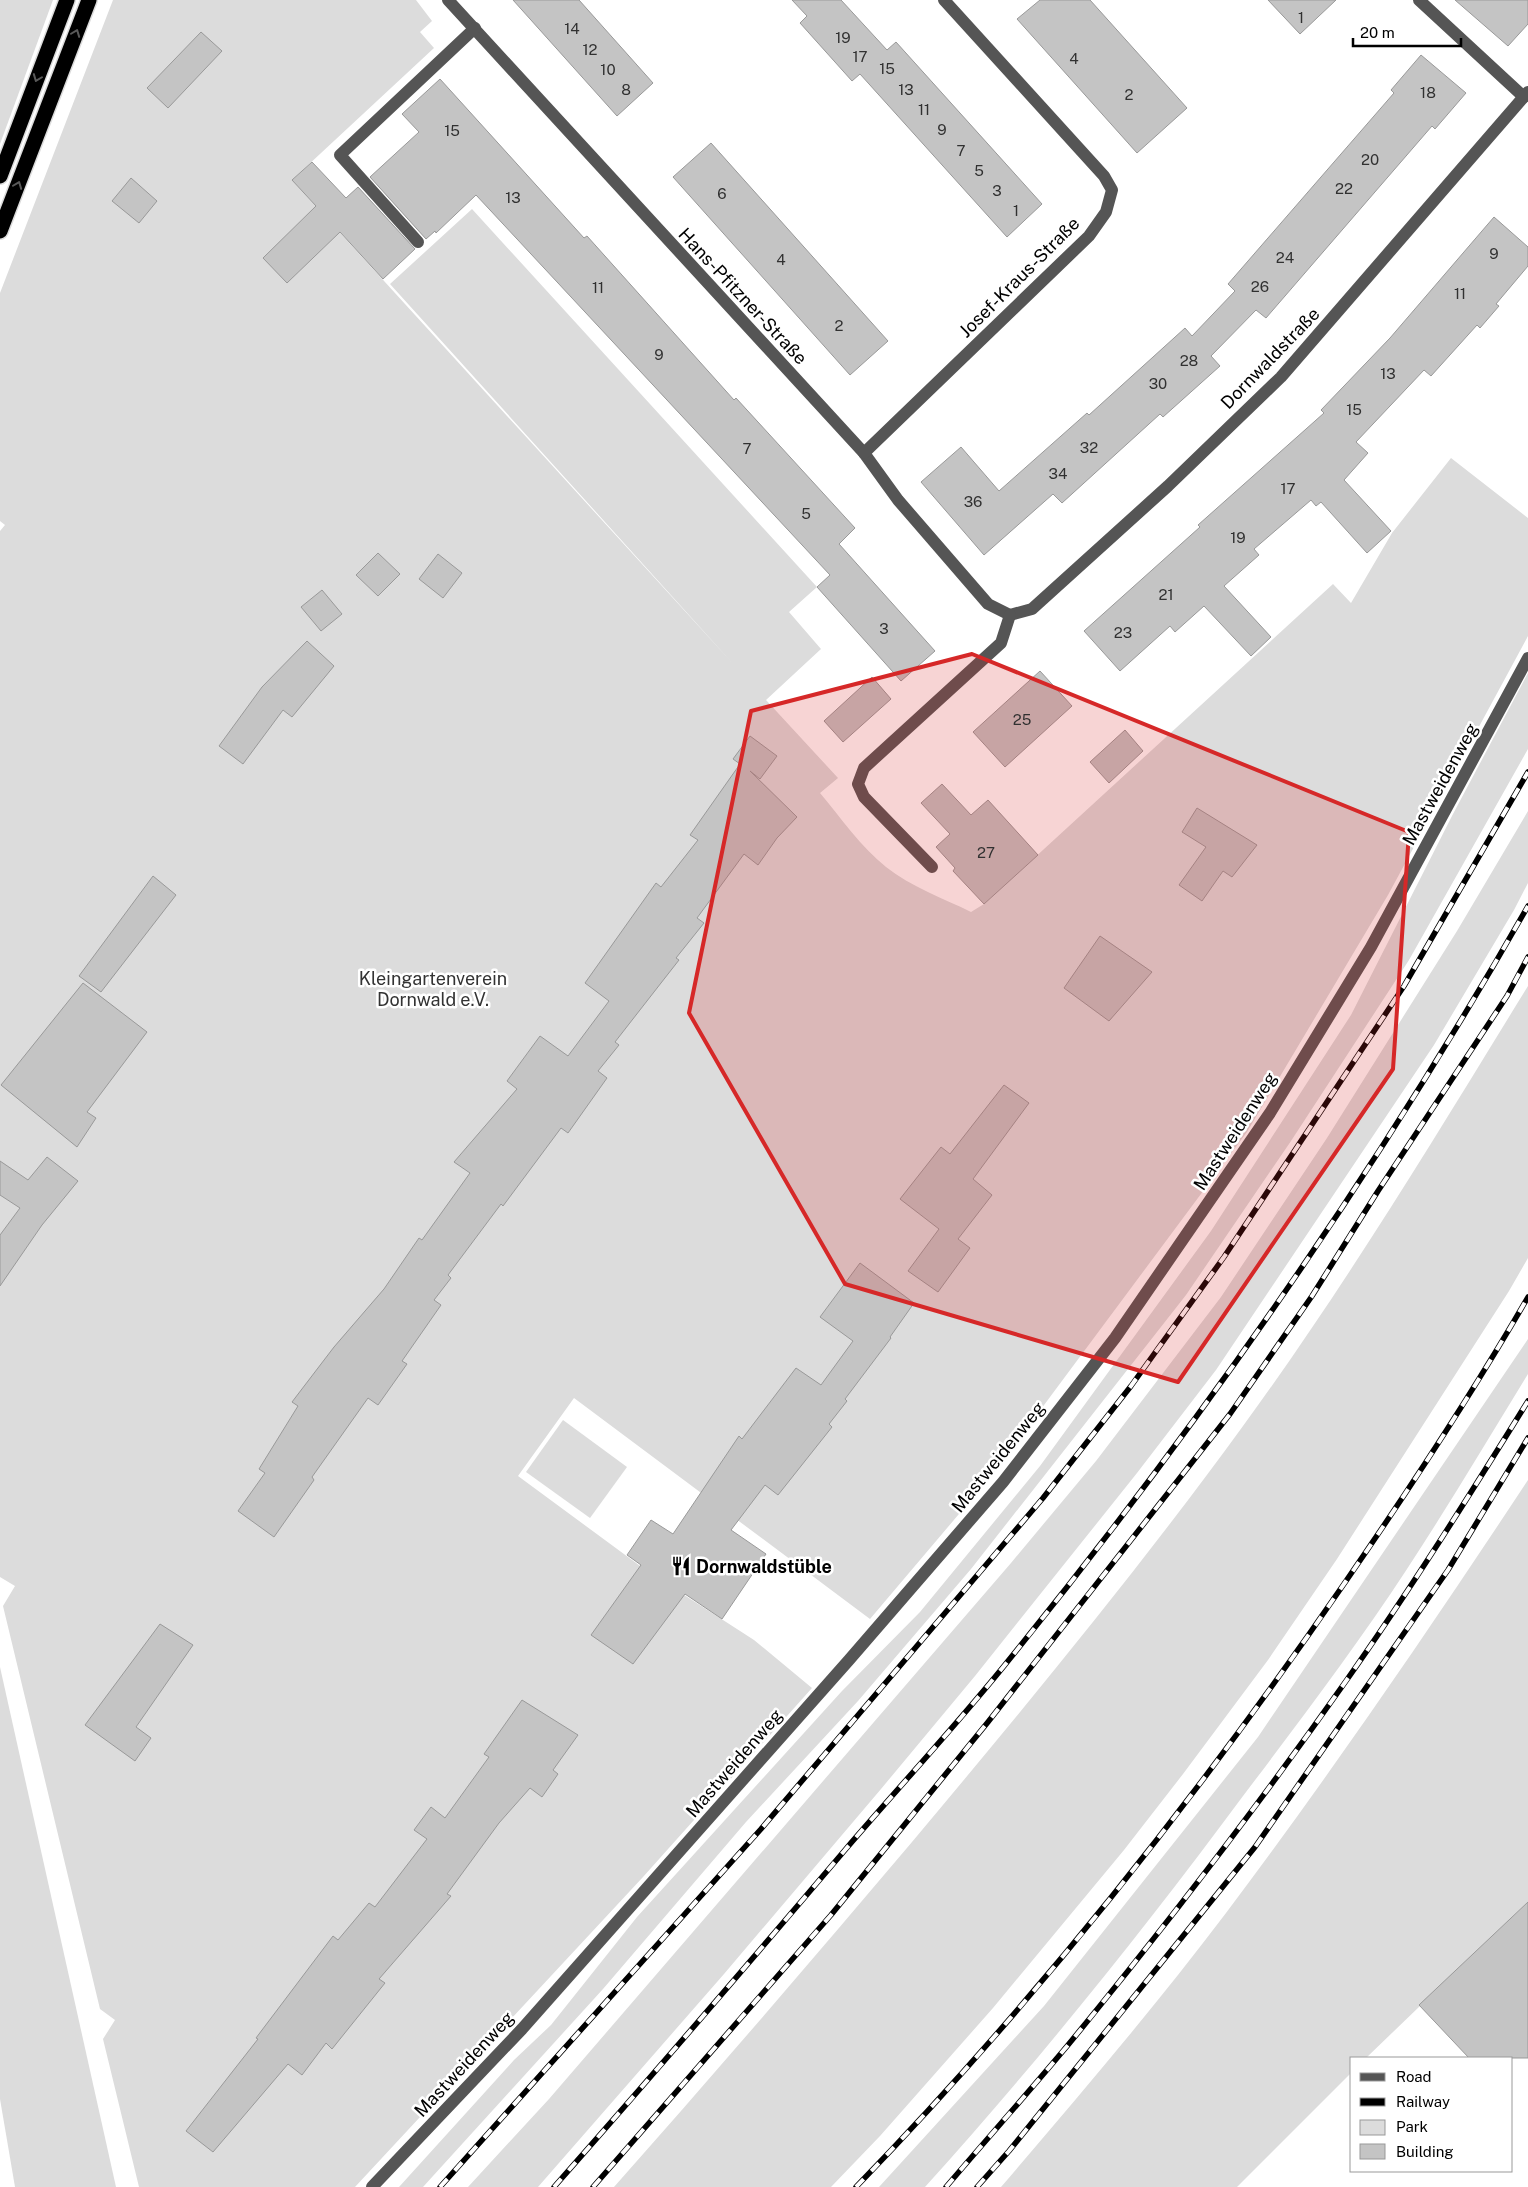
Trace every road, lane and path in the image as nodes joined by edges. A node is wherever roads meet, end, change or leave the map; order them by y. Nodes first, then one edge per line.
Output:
1 (67, 0) edge
2 (89, 0) edge
3 (448, 0) edge
4 (944, 0) edge
5 (1419, 0) edge
6 (475, 28) junction
7 (1526, 95) edge
8 (0, 176) edge
9 (0, 230) edge
10 (418, 242) dead end
11 (864, 453) junction
12 (1010, 615) junction
13 (1528, 658) edge
14 (932, 866) dead end
15 (372, 2187) edge

1 -> 8 highway
9 -> 2 highway
3 - 6 street, Hans-Pfitzner-Straße
4 - 11 street, Josef-Kraus-Straße
5 - 7 street
6 - 10 street
6 - 11 street, Hans-Pfitzner-Straße
7 - 12 street, Dornwaldstraße
11 - 12 street, Hans-Pfitzner-Straße
12 - 14 street
13 - 15 street, Mastweidenweg

